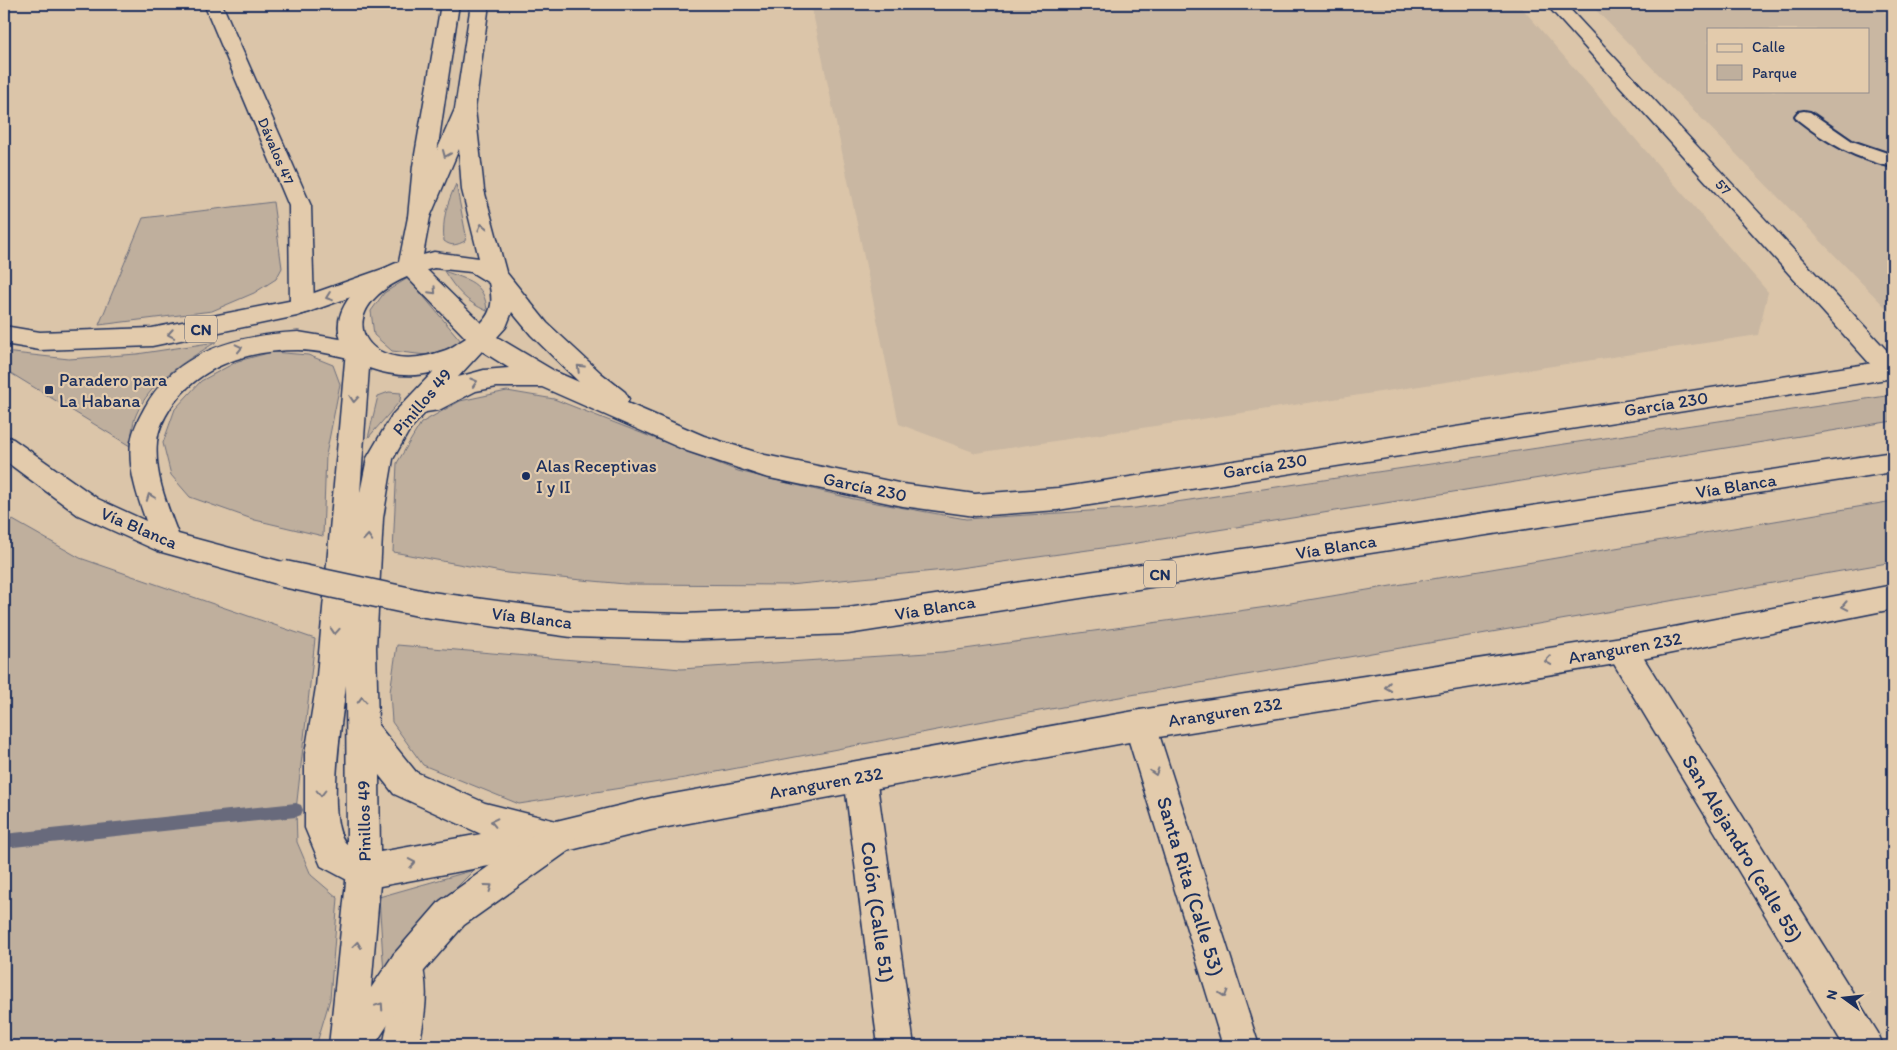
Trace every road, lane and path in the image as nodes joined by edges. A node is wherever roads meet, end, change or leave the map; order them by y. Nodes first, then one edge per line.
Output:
1 (213, 4) edge
2 (450, 4) edge
3 (480, 4) edge
4 (1555, 4) edge
5 (465, 109) junction
6 (1804, 116) dead end
7 (1893, 161) edge
8 (419, 217) junction
9 (401, 270) junction
10 (494, 274) junction
11 (302, 306) junction
12 (4, 335) edge
13 (475, 345) junction
14 (358, 351) junction
15 (1892, 369) edge
16 (547, 379) junction
17 (401, 422) junction
18 (644, 422) junction
19 (4, 446) edge
20 (1893, 462) edge
21 (168, 542) junction
22 (1893, 597) edge
23 (1622, 650) junction
24 (1140, 725) junction
25 (363, 731) junction
26 (860, 777) junction
27 (559, 837) junction
28 (364, 872) junction
29 (406, 966) junction
30 (347, 1046) edge
31 (353, 1046) edge
32 (401, 1046) edge
33 (896, 1046) edge
34 (1241, 1046) edge
35 (1865, 1046) edge

1 - 11 main road, Dávalos 47
2 - 8 main road
3 - 5 main road
4 - 15 main road, 57
5 -> 8 main road
10 -> 5 main road
6 - 7 lane
8 - 9 main road
9 - 10 main road
9 -> 11 main road, CN
9 -> 13 main road
9 - 14 main road
10 - 13 main road, Pinillos 49
18 -> 10 main road, García 230
11 -> 12 main road, CN
13 - 14 main road
13 - 16 main road, García 230
13 - 17 main road, Pinillos 49
21 -> 14 main road
14 -> 28 main road, Pinillos 49
15 - 18 main road, García 230
17 -> 16 main road
16 - 18 main road, García 230
25 -> 17 main road, Pinillos 49
19 - 21 main road, Vía Blanca / CN
20 - 21 main road, Vía Blanca / CN, bridge
22 -> 23 main road, Aranguren 232
23 -> 24 main road, Aranguren 232
23 - 35 main road, San Alejandro (calle 55)
24 - 26 main road, Aranguren 232
24 -> 34 main road, Santa Rita (Calle 53)
27 -> 25 main road, Aranguren 232
25 - 28 main road, Pinillos 49
26 - 27 main road, Aranguren 232
26 - 33 main road, Colón (Calle 51)
28 -> 27 main road, Aranguren 232
29 -> 27 main road
30 -> 28 main road
31 -> 29 main road
29 - 32 main road

